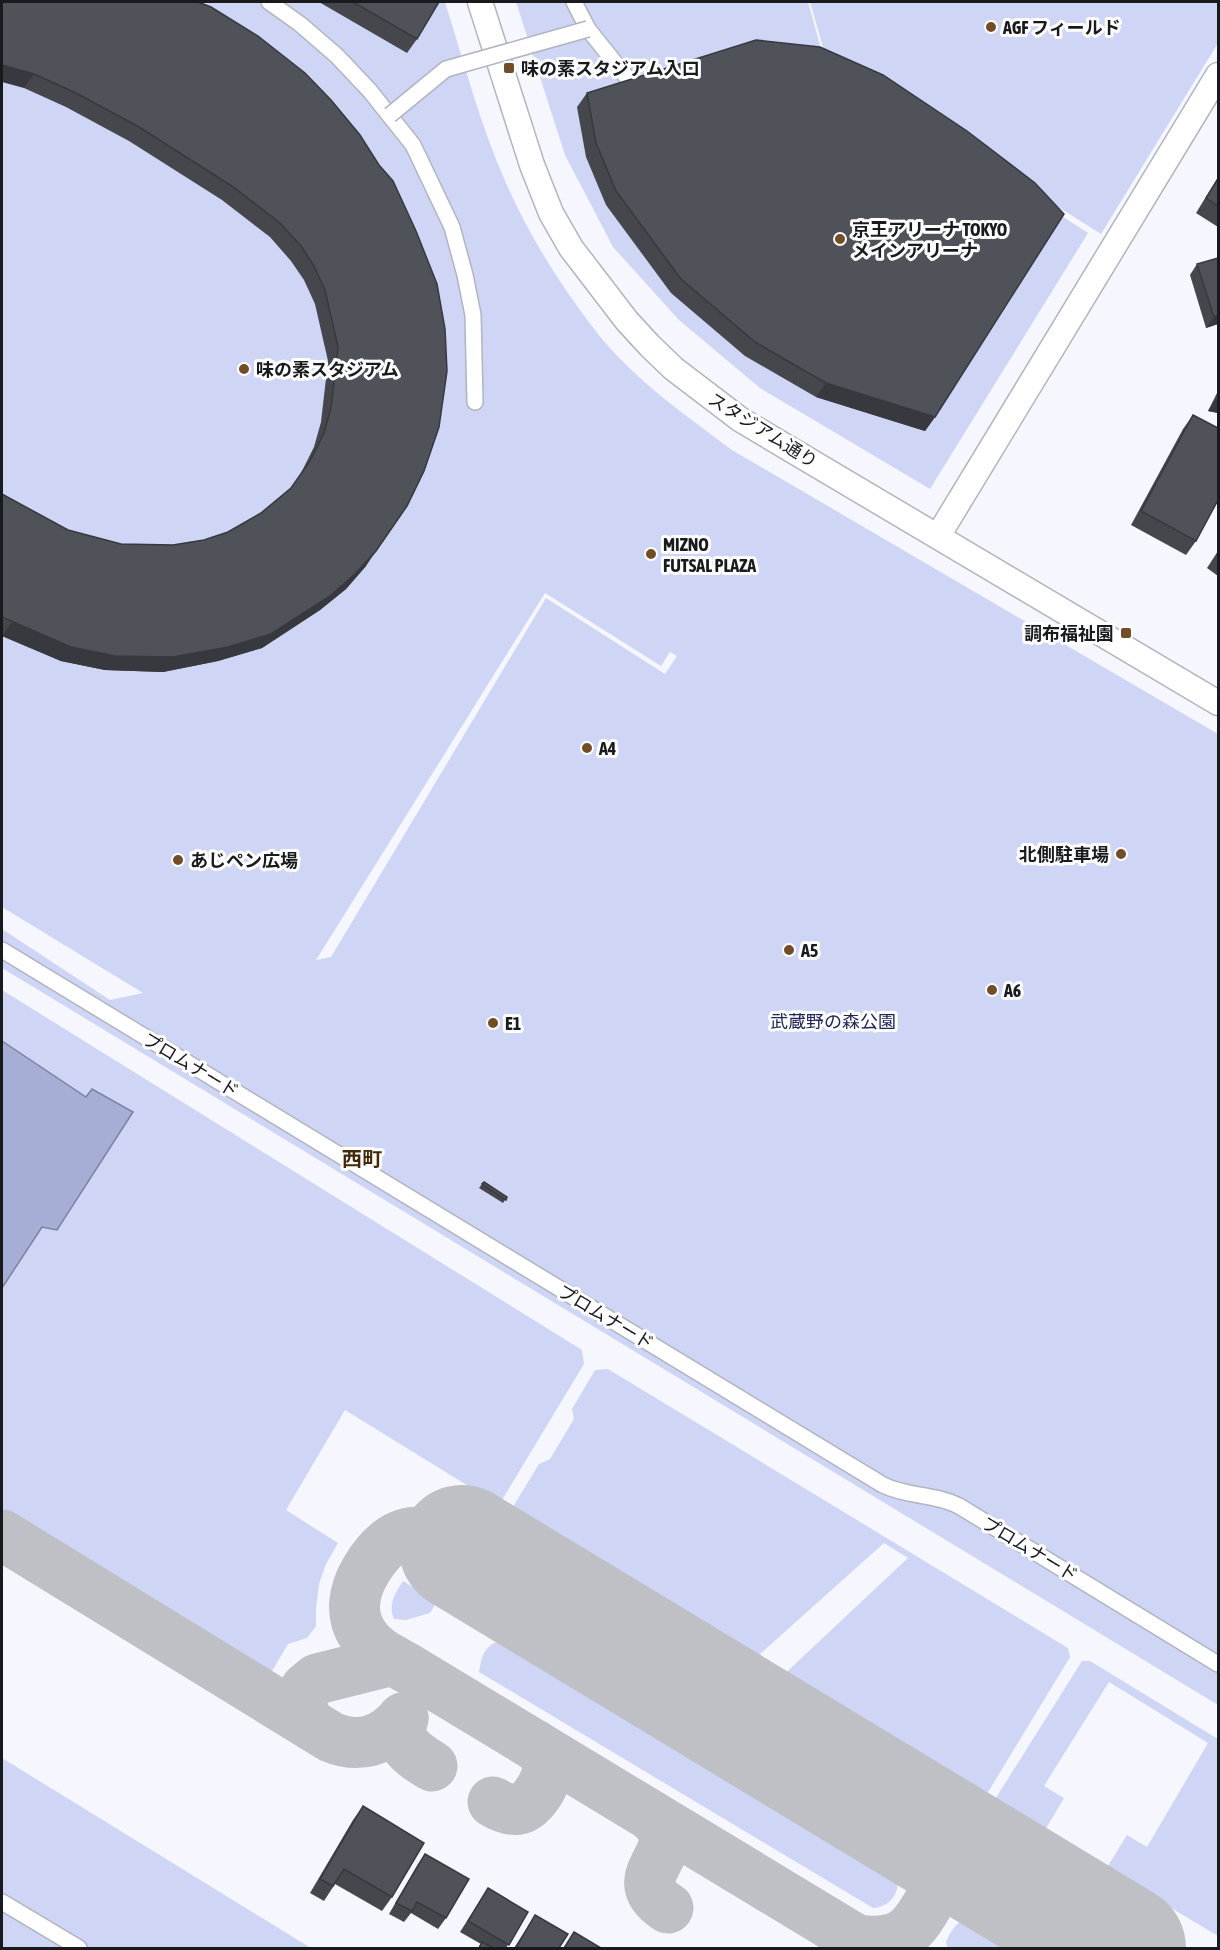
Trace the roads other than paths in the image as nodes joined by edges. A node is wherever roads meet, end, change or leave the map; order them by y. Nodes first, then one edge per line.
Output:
1 (268, 2) edge
2 (480, 2) edge
3 (574, 2) edge
4 (588, 29) junction
5 (1218, 75) edge
6 (636, 89) edge
7 (390, 115) junction
8 (475, 402) dead end
9 (938, 536) junction
10 (1218, 702) edge
11 (2, 950) edge
12 (1218, 1664) edge
13 (2, 1902) edge
14 (79, 1948) edge

1 - 7 street
2 - 9 street, スタジアム通り
3 - 4 street
4 - 6 street
4 - 7 street, bridge
5 - 9 street
7 - 8 street
9 - 10 street, スタジアム通り
11 - 12 street, プロムナード
13 - 14 street

